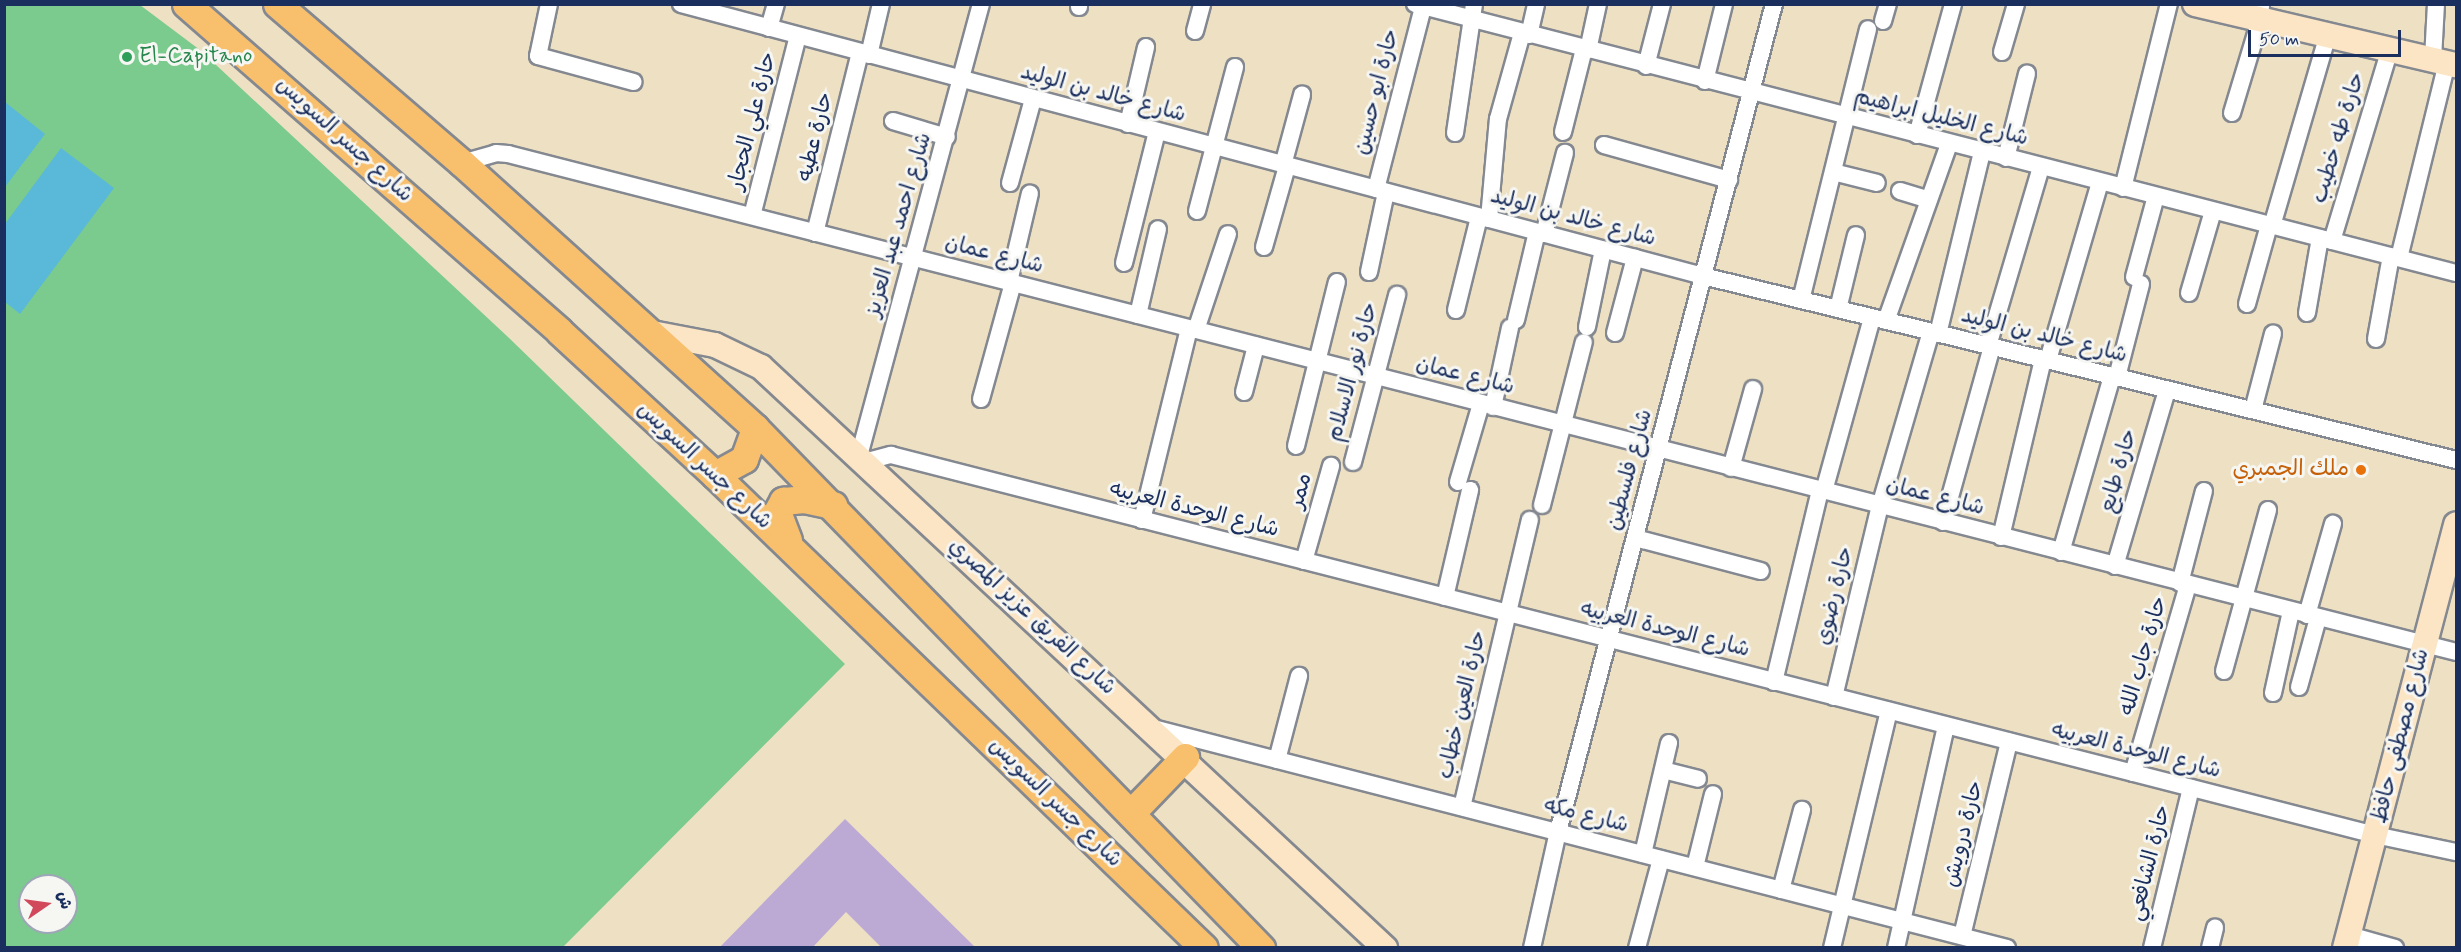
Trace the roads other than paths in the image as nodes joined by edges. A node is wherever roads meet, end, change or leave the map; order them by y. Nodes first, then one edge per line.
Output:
1 (186, 4) edge
2 (277, 4) edge
3 (549, 4) edge
4 (681, 4) edge
5 (776, 4) edge
6 (881, 4) edge
7 (981, 4) edge
8 (1202, 4) edge
9 (1536, 4) edge
10 (1598, 4) edge
11 (1662, 4) edge
12 (1724, 4) edge
13 (1774, 4) edge
14 (1888, 4) edge
15 (1953, 4) edge
16 (2016, 4) edge
17 (2169, 4) edge
18 (2195, 4) edge
19 (2436, 4) edge
20 (1419, 6) edge
21 (1472, 12) edge
22 (2261, 12) edge
23 (769, 28) junction
24 (1195, 31) dead end
25 (1526, 34) junction
26 (2328, 35) junction
27 (798, 36) junction
28 (1146, 47) dead end
29 (2390, 49) junction
30 (1586, 50) junction
31 (2002, 52) dead end
32 (865, 54) junction
33 (2446, 62) edge
34 (1646, 66) junction
35 (1234, 67) dead end
36 (2027, 75) dead end
37 (963, 81) junction
38 (1705, 81) junction
39 (634, 82) dead end
40 (1751, 93) junction
41 (1302, 95) dead end
42 (1033, 99) junction
43 (2232, 113) dead end
44 (1846, 117) junction
45 (893, 121) dead end
46 (1128, 124) junction
47 (1157, 132) junction
48 (1563, 132) dead end
49 (1455, 133) dead end
50 (1917, 135) junction
51 (947, 137) junction
52 (1949, 144) junction
53 (1604, 145) dead end
54 (1214, 147) junction
55 (1982, 152) junction
56 (1564, 153) dead end
57 (2006, 158) junction
58 (462, 163) junction
59 (1285, 166) junction
60 (2041, 167) junction
61 (1833, 172) junction
62 (1729, 180) junction
63 (2100, 182) junction
64 (1010, 183) dead end
65 (1877, 183) dead end
66 (2122, 188) junction
67 (1381, 191) junction
68 (1900, 191) dead end
69 (1030, 193) dead end
70 (2156, 196) junction
71 (1929, 200) junction
72 (1197, 211) dead end
73 (2213, 211) junction
74 (752, 216) junction
75 (1484, 218) junction
76 (2270, 225) junction
77 (1158, 229) dead end
78 (815, 232) junction
79 (1540, 233) junction
80 (1228, 234) dead end
81 (1856, 235) dead end
82 (2326, 239) junction
83 (1264, 247) dead end
84 (1603, 250) junction
85 (2395, 257) junction
86 (913, 258) junction
87 (1635, 258) junction
88 (1124, 263) dead end
89 (1369, 272) dead end
90 (2457, 273) edge
91 (1703, 276) junction
92 (1337, 282) dead end
93 (1011, 283) junction
94 (2189, 293) dead end
95 (1397, 295) dead end
96 (1801, 300) junction
97 (2247, 304) dead end
98 (1838, 309) junction
99 (1456, 310) dead end
100 (2307, 313) dead end
101 (1138, 315) junction
102 (1879, 319) junction
103 (1192, 329) junction
104 (652, 333) junction
105 (1615, 333) dead end
106 (1934, 333) junction
107 (2273, 334) dead end
108 (2376, 339) dead end
109 (1256, 346) junction
110 (1990, 346) junction
111 (2046, 360) junction
112 (1317, 362) junction
113 (2114, 376) junction
114 (1377, 377) junction
115 (1753, 389) dead end
116 (2167, 390) junction
117 (1244, 392) dead end
118 (981, 399) dead end
119 (1487, 405) junction
120 (2253, 410) junction
121 (1562, 424) junction
122 (755, 428) junction
123 (1296, 446) dead end
124 (1658, 449) junction
125 (861, 459) junction
126 (2457, 460) edge
127 (1353, 462) dead end
128 (1331, 466) dead end
129 (1731, 468) junction
130 (715, 475) junction
131 (1822, 491) junction
132 (2204, 491) dead end
133 (833, 505) junction
134 (1542, 505) dead end
135 (1880, 506) junction
136 (2268, 510) dead end
137 (1142, 520) junction
138 (1530, 520) dead end
139 (1943, 522) junction
140 (2333, 524) dead end
141 (2457, 524) edge
142 (2001, 537) junction
143 (1635, 538) junction
144 (793, 548) junction
145 (2061, 552) junction
146 (1304, 561) junction
147 (2115, 566) junction
148 (1761, 571) dead end
149 (2184, 584) junction
150 (1445, 597) junction
151 (2242, 599) junction
152 (1508, 613) junction
153 (2305, 615) junction
154 (1608, 639) junction
155 (2424, 645) junction
156 (2457, 652) edge
157 (2224, 671) dead end
158 (1299, 676) dead end
159 (1774, 682) junction
160 (2299, 687) dead end
161 (2273, 693) dead end
162 (1834, 697) junction
163 (1889, 711) junction
164 (1946, 726) junction
165 (1154, 728) junction
166 (2009, 742) junction
167 (1669, 743) dead end
168 (1185, 757) junction
169 (1277, 760) junction
170 (1663, 770) junction
171 (2133, 774) junction
172 (1698, 779) dead end
173 (2191, 788) junction
174 (1713, 794) dead end
175 (1462, 807) junction
176 (1802, 810) dead end
177 (1131, 813) junction
178 (1558, 832) junction
179 (2375, 835) junction
180 (2457, 852) edge
181 (1643, 854) junction
182 (1660, 859) junction
183 (1695, 867) junction
184 (1781, 890) junction
185 (1844, 906) junction
186 (1904, 921) junction
187 (2215, 928) dead end
188 (1962, 936) junction
189 (2347, 941) edge
190 (1997, 946) edge
191 (1204, 948) edge
192 (1261, 948) edge
193 (1385, 948) edge
194 (1532, 948) edge
195 (1637, 948) edge
196 (1832, 948) edge
197 (1896, 948) edge
198 (2152, 948) edge
199 (2210, 948) edge
200 (2395, 948) edge

1 - 130 main road, شارع جسر السويس
2 - 58 main road, شارع جسر السويس
3 - 39 street
4 - 23 street, شارع خالد بن الوليد
5 - 23 street
6 - 32 street, حارة عطيه
7 - 37 street, شارع احمد عبد العزيز
8 - 24 street
9 - 25 street
10 - 30 street
11 - 34 street
12 - 38 street
13 - 40 street, شارع فلسطين
14 - 44 street
15 - 50 street
16 - 31 street
17 - 66 street
18 - 22 street
19 - 33 street
20 - 21 street, شارع الخليل ابراهيم
20 - 67 street, حارة ابو حسين
21 - 25 street, شارع الخليل ابراهيم
21 - 49 street
22 - 26 street
22 - 43 street
23 - 27 street, شارع خالد بن الوليد
25 - 30 street, شارع الخليل ابراهيم
25 - 75 street
26 - 29 street
26 - 76 street
27 - 32 street, شارع خالد بن الوليد
27 - 74 street, حارة علي الحجار
28 - 46 street
29 - 33 street
29 - 82 street, حارة طه خطيب
30 - 34 street, شارع الخليل ابراهيم
30 - 48 street
32 - 37 street, شارع خالد بن الوليد
32 - 78 street, حارة عطيه
33 - 85 street
34 - 38 street, شارع الخليل ابراهيم
35 - 54 street
36 - 57 street
37 - 42 street, شارع خالد بن الوليد
37 - 51 street, شارع احمد عبد العزيز
38 - 40 street, شارع الخليل ابراهيم
40 - 44 street, شارع الخليل ابراهيم
40 - 62 street, شارع فلسطين
41 - 59 street
42 - 46 street, شارع خالد بن الوليد
42 - 64 street
44 - 50 street, شارع الخليل ابراهيم
44 - 61 street
45 - 51 street
46 - 47 street, شارع خالد بن الوليد
47 - 54 street, شارع خالد بن الوليد
47 - 88 street
50 - 52 street, شارع الخليل ابراهيم
51 - 86 street, شارع احمد عبد العزيز
52 - 55 street, شارع الخليل ابراهيم
52 - 71 street
53 - 62 street
54 - 59 street, شارع خالد بن الوليد
54 - 72 street
55 - 57 street, شارع الخليل ابراهيم
55 - 106 street, حارة رضوي
56 - 79 street
57 - 60 street, شارع الخليل ابراهيم
58 - 74 street, شارع عمان
58 - 104 main road, شارع جسر السويس
59 - 67 street, شارع خالد بن الوليد
59 - 83 street
60 - 63 street, شارع الخليل ابراهيم
60 - 110 street
61 - 65 street
61 - 96 street
62 - 91 street, شارع فلسطين
63 - 66 street, شارع الخليل ابراهيم
63 - 111 street
66 - 70 street, شارع الخليل ابراهيم
67 - 75 street, شارع خالد بن الوليد
67 - 89 street, حارة ابو حسين
68 - 71 street
69 - 93 street
70 - 73 street, شارع الخليل ابراهيم
70 - 113 street
71 - 102 street
73 - 76 street, شارع الخليل ابراهيم
73 - 94 street
74 - 78 street, شارع عمان
75 - 79 street, شارع خالد بن الوليد
75 - 99 street
76 - 82 street, شارع الخليل ابراهيم
76 - 97 street
77 - 101 street
78 - 86 street, شارع عمان
79 - 84 street, شارع خالد بن الوليد
79 - 119 street
80 - 103 street
81 - 98 street
82 - 85 street, شارع الخليل ابراهيم
82 - 100 street, حارة طه خطيب
84 - 87 street, شارع خالد بن الوليد
84 - 121 street
85 - 90 street, شارع الخليل ابراهيم
85 - 108 street
86 - 93 street, شارع عمان
86 - 125 street, شارع احمد عبد العزيز
87 - 91 street, شارع خالد بن الوليد
87 - 105 street
91 - 96 street, شارع خالد بن الوليد
91 - 124 street, شارع فلسطين
92 - 112 street
93 - 101 street, شارع عمان
93 - 118 street
95 - 114 street, حارة نور الاسلام
96 - 98 street, شارع خالد بن الوليد
98 - 102 street, شارع خالد بن الوليد
101 - 103 street, شارع عمان
102 - 106 street, شارع خالد بن الوليد
102 - 131 street
103 - 109 street, شارع عمان
103 - 137 street
104 - 122 main road, شارع جسر السويس
104 - 125 street, شارع الفريق عزيز المصري
106 - 110 street, شارع خالد بن الوليد
106 - 135 street, حارة رضوي
107 - 120 street
109 - 112 street, شارع عمان
109 - 117 street
110 - 111 street, شارع خالد بن الوليد
110 - 139 street
111 - 113 street, شارع خالد بن الوليد
111 - 142 street
112 - 114 street, شارع عمان
112 - 123 street
113 - 116 street, شارع خالد بن الوليد
113 - 145 street
114 - 119 street, شارع عمان
114 - 127 street, حارة نور الاسلام
115 - 129 street
116 - 120 street, شارع خالد بن الوليد
116 - 147 street, حارة طايع
119 - 121 street, شارع عمان
119 - 150 street
120 - 126 street, شارع خالد بن الوليد
121 - 124 street, شارع عمان
121 - 134 street
122 - 130 main road
122 - 133 main road, شارع جسر السويس
124 - 129 street, شارع عمان
124 - 143 street, شارع فلسطين
125 - 137 street, شارع الوحدة العربيه
125 - 165 street, شارع الفريق عزيز المصري
128 - 146 street, ممر
129 - 131 street, شارع عمان
130 - 144 main road, شارع جسر السويس
131 - 135 street, شارع عمان
131 - 159 street
132 - 149 street, حارة جاب الله
133 - 144 main road
133 - 177 main road, شارع جسر السويس
135 - 139 street, شارع عمان
135 - 162 street, حارة رضوي
136 - 151 street
137 - 146 street, شارع الوحدة العربيه
138 - 152 street, حارة العين خطاب
139 - 142 street, شارع عمان
140 - 153 street
141 - 155 street, شارع مصطفى حافظ
142 - 145 street, شارع عمان
143 - 148 street
143 - 154 street, شارع فلسطين
144 - 191 main road, شارع جسر السويس
145 - 147 street, شارع عمان
146 - 150 street, شارع الوحدة العربيه
147 - 149 street, شارع عمان
149 - 151 street, شارع عمان
149 - 171 street, حارة جاب الله
150 - 152 street, شارع الوحدة العربيه
151 - 153 street, شارع عمان
151 - 157 street
152 - 154 street, شارع الوحدة العربيه
152 - 175 street, حارة العين خطاب
153 - 155 street, شارع عمان
153 - 160 street
153 - 161 street
154 - 159 street, شارع الوحدة العربيه
154 - 178 street, شارع فلسطين
155 - 156 street, شارع عمان
155 - 179 street, شارع مصطفى حافظ
158 - 169 street
159 - 162 street, شارع الوحدة العربيه
162 - 163 street, شارع الوحدة العربيه
163 - 164 street, شارع الوحدة العربيه
163 - 185 street
164 - 166 street, شارع الوحدة العربيه
164 - 186 street
165 - 168 street, شارع الفريق عزيز المصري
165 - 169 street, شارع مكه
166 - 171 street, شارع الوحدة العربيه
166 - 188 street, حارة درويش
167 - 170 street
168 - 177 main road
168 - 193 street, شارع الفريق عزيز المصري
169 - 175 street, شارع مكه
170 - 172 street
170 - 181 street
171 - 173 street, شارع الوحدة العربيه
173 - 179 street, شارع الوحدة العربيه
173 - 198 street, حارة الشافعي
174 - 183 street
175 - 178 street, شارع مكه
176 - 184 street
177 - 192 main road, شارع جسر السويس
178 - 181 street, شارع مكه
178 - 194 street, شارع فلسطين
179 - 180 street, شارع الوحدة العربيه
179 - 189 street, شارع مصطفى حافظ
181 - 182 street, شارع مكه
182 - 183 street, شارع مكه
182 - 195 street
183 - 184 street, شارع مكه
184 - 185 street, شارع مكه
185 - 186 street, شارع مكه
185 - 196 street
186 - 188 street, شارع مكه
186 - 197 street
187 - 199 street
188 - 190 street, شارع مكه
189 - 200 street

